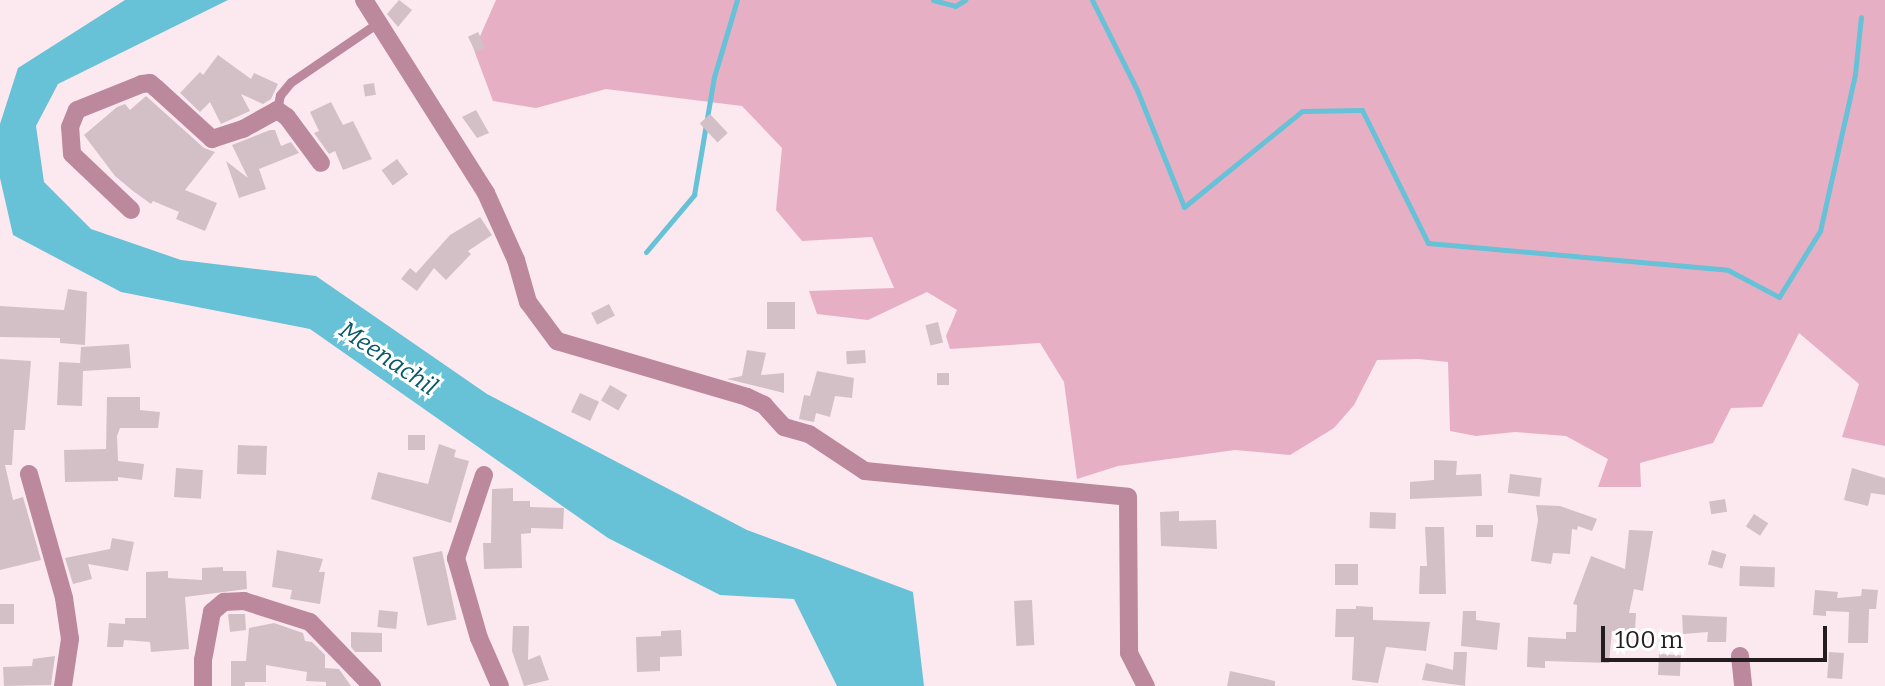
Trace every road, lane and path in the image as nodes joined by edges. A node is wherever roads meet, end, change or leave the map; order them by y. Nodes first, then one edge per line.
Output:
1 (364, 0) edge
2 (379, 22) junction
3 (277, 110) junction
4 (321, 163) dead end
5 (131, 210) dead end
6 (29, 474) dead end
7 (484, 475) dead end
8 (1740, 656) dead end
9 (63, 686) edge
10 (203, 686) edge
11 (372, 686) edge
12 (500, 686) edge
13 (1146, 686) edge
14 (1743, 686) edge

1 - 2 street
2 - 3 lane
2 - 13 street
3 - 4 street
3 - 5 street
6 - 9 street
7 - 12 street
8 - 14 street
10 - 11 street

